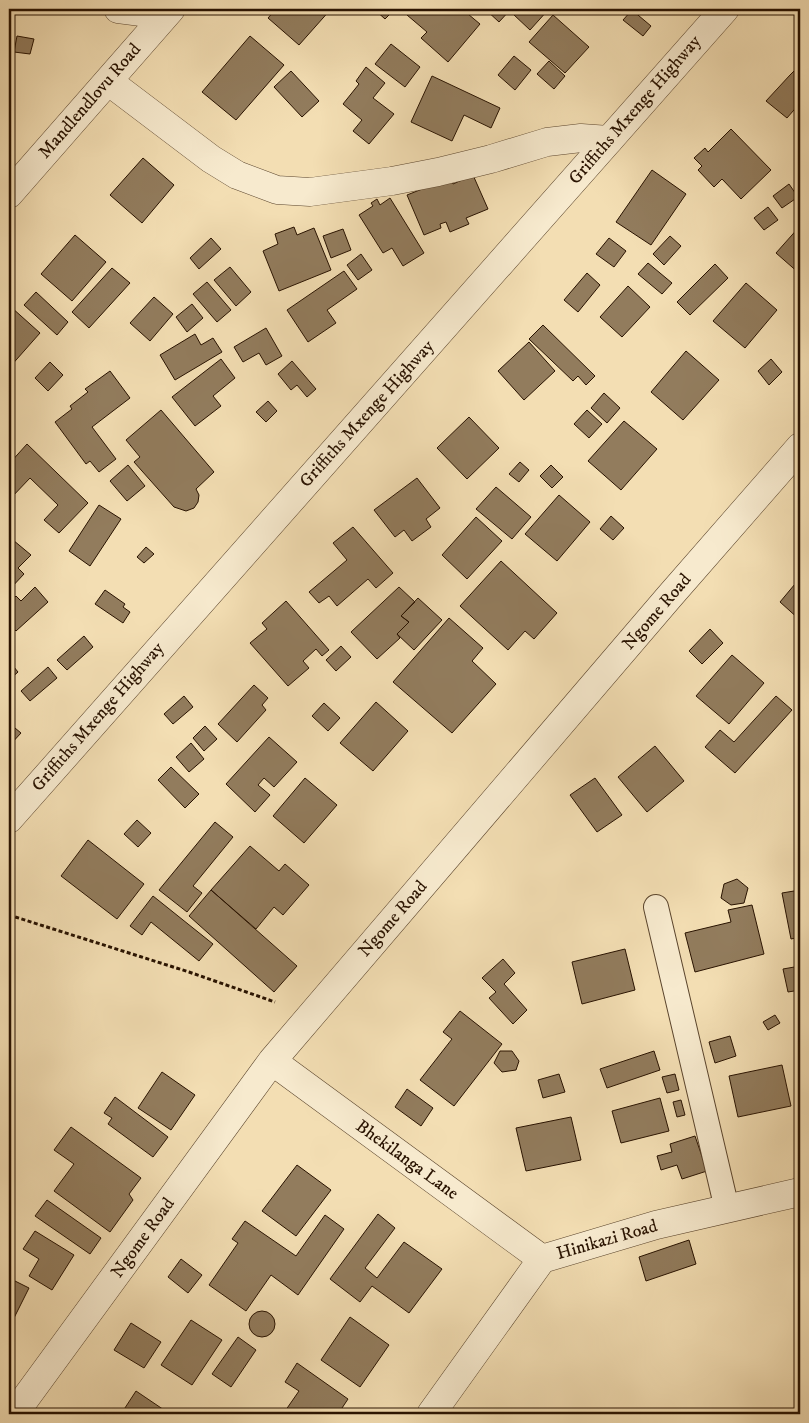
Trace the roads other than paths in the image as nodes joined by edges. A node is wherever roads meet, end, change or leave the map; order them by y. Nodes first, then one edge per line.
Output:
1 (118, 9) edge
2 (725, 9) edge
3 (168, 12) edge
4 (108, 81) junction
5 (609, 140) junction
6 (9, 194) edge
7 (800, 447) edge
8 (9, 819) edge
9 (656, 907) dead end
10 (272, 1062) junction
11 (800, 1192) edge
12 (727, 1209) junction
13 (542, 1259) junction
14 (14, 1414) edge
15 (431, 1414) edge

1 - 3 street
2 - 5 street, Griffiths Mxenge Highway
3 - 4 street, Mandlendlovu Road
4 - 5 street
4 - 6 street, Mandlendlovu Road
5 - 8 street, Griffiths Mxenge Highway
7 - 10 street, Ngome Road
9 - 12 lane
10 - 13 street, Bhekilanga Lane
10 - 14 street, Ngome Road
11 - 12 street, Hinikazi Road
12 - 13 street, Hinikazi Road
13 - 15 street, Hinikazi Road

